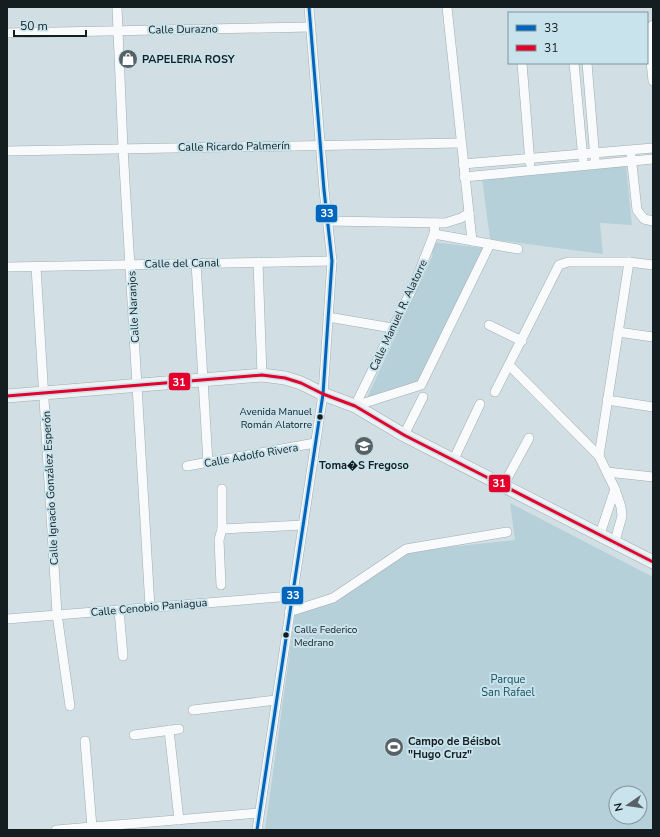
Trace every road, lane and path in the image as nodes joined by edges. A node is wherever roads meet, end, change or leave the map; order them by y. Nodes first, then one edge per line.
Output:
1 (117, 7) edge
2 (309, 7) edge
3 (447, 7) edge
4 (653, 25) edge
5 (311, 27) junction
6 (118, 31) junction
7 (7, 33) edge
8 (522, 64) edge
9 (574, 64) edge
10 (587, 64) edge
11 (653, 81) edge
12 (460, 143) junction
13 (321, 144) junction
14 (123, 148) junction
15 (653, 148) edge
16 (630, 150) junction
17 (7, 151) edge
18 (595, 153) junction
19 (583, 154) junction
20 (530, 158) junction
21 (653, 160) edge
22 (631, 161) junction
23 (463, 164) junction
24 (596, 164) junction
25 (584, 165) junction
26 (531, 171) junction
27 (464, 177) junction
28 (469, 214) junction
29 (327, 221) junction
30 (653, 221) edge
31 (435, 223) junction
32 (434, 234) junction
33 (472, 241) junction
34 (490, 244) junction
35 (518, 249) dead end
36 (332, 260) junction
37 (258, 262) junction
38 (629, 262) junction
39 (196, 263) junction
40 (131, 264) junction
41 (653, 265) edge
42 (36, 266) junction
43 (7, 267) edge
44 (328, 317) junction
45 (489, 325) dead end
46 (392, 328) junction
47 (618, 332) junction
48 (653, 337) edge
49 (522, 341) junction
50 (509, 365) junction
51 (262, 375) junction
52 (202, 380) junction
53 (137, 386) junction
54 (495, 392) dead end
55 (44, 393) junction
56 (323, 394) junction
57 (7, 396) edge
58 (423, 397) dead end
59 (607, 400) junction
60 (480, 404) dead end
61 (355, 406) junction
62 (653, 407) edge
63 (404, 435) junction
64 (529, 438) dead end
65 (315, 443) junction
66 (599, 456) junction
67 (453, 460) junction
68 (208, 463) junction
69 (187, 466) dead end
70 (607, 472) junction
71 (653, 477) edge
72 (503, 486) junction
73 (222, 489) dead end
74 (615, 489) junction
75 (303, 525) junction
76 (222, 529) junction
77 (507, 532) dead end
78 (600, 534) junction
79 (615, 542) junction
80 (653, 562) edge
81 (221, 585) dead end
82 (292, 596) junction
83 (150, 607) junction
84 (119, 610) junction
85 (289, 612) junction
86 (57, 614) junction
87 (7, 619) edge
88 (123, 656) dead end
89 (276, 700) junction
90 (70, 706) dead end
91 (193, 710) dead end
92 (179, 729) dead end
93 (168, 730) junction
94 (134, 735) dead end
95 (85, 741) dead end
96 (259, 814) junction
97 (179, 820) junction
98 (92, 827) junction
99 (141, 827) edge
100 (80, 829) edge
101 (56, 830) edge
102 (257, 830) edge

1 - 6 street, Calle Naranjos
2 - 5 street
3 - 12 street
4 - 11 street
5 - 6 street, Calle Durazno
5 - 13 street
6 - 7 street, Calle Durazno
6 - 14 street, Calle Naranjos
8 - 20 street
9 - 19 street
10 - 18 street
12 - 13 street, Calle Ricardo Palmerín
12 - 23 street
13 - 14 street, Calle Ricardo Palmerín
13 - 29 street
14 - 17 street, Calle Ricardo Palmerín
14 - 40 street, Calle Naranjos
15 - 16 street
16 - 18 street
16 - 22 street
18 - 19 street
18 - 24 street
19 - 20 street
19 - 25 street
20 - 23 street
20 - 26 street
21 - 22 street
22 - 24 street
22 - 30 street
23 - 27 street
24 - 25 street
25 - 26 street
26 - 27 street
27 - 28 street
28 - 31 street
28 - 33 street
29 - 31 street
29 - 36 street
31 - 32 street, Calle Manuel R. Alatorre
32 - 33 street
32 - 46 street, Calle Manuel R. Alatorre
33 - 34 street
34 - 35 street
34 - 61 street
36 - 37 street, Calle del Canal
36 - 44 street
37 - 39 street, Calle del Canal
37 - 51 street
38 - 41 street
38 - 47 street
38 - 49 street
39 - 40 street, Calle del Canal
39 - 52 street
40 - 42 street, Calle del Canal
40 - 53 street, Calle Naranjos
42 - 43 street, Calle del Canal
42 - 55 street, Calle Ignacio González Esperón
44 - 46 street
44 - 56 street
45 - 49 street
46 - 61 street, Calle Manuel R. Alatorre
47 - 48 street
47 - 59 street
49 - 50 street
50 - 54 street
50 - 66 street
51 - 52 street
51 - 56 street
52 - 53 street
52 - 68 street
53 - 55 street
53 - 83 street, Calle Naranjos
55 - 57 street
55 - 86 street, Calle Ignacio González Esperón
56 - 61 street
56 - 65 street
58 - 63 street
59 - 62 street
59 - 66 street
60 - 67 street
61 - 63 street
63 - 67 street
64 - 72 street
65 - 68 street, Calle Adolfo Rivera
65 - 75 street
66 - 70 street
67 - 72 street
68 - 69 street, Calle Adolfo Rivera
70 - 71 street
70 - 74 street
72 - 78 street
73 - 76 street
74 - 78 street
74 - 79 street
75 - 76 street
75 - 82 street
76 - 81 street
77 - 85 street
78 - 79 street
79 - 80 street
82 - 83 street, Calle Cenobio Paniagua
82 - 85 street
83 - 84 street, Calle Cenobio Paniagua
84 - 86 street, Calle Cenobio Paniagua
84 - 88 street
85 - 89 street
86 - 87 street, Calle Cenobio Paniagua
86 - 90 street, Calle Ignacio González Esperón
89 - 91 street
89 - 96 street
92 - 93 street
93 - 94 street
93 - 97 street
95 - 98 street
96 - 97 street
96 - 102 street
97 - 99 street
98 - 99 street
98 - 100 street
100 - 101 street

